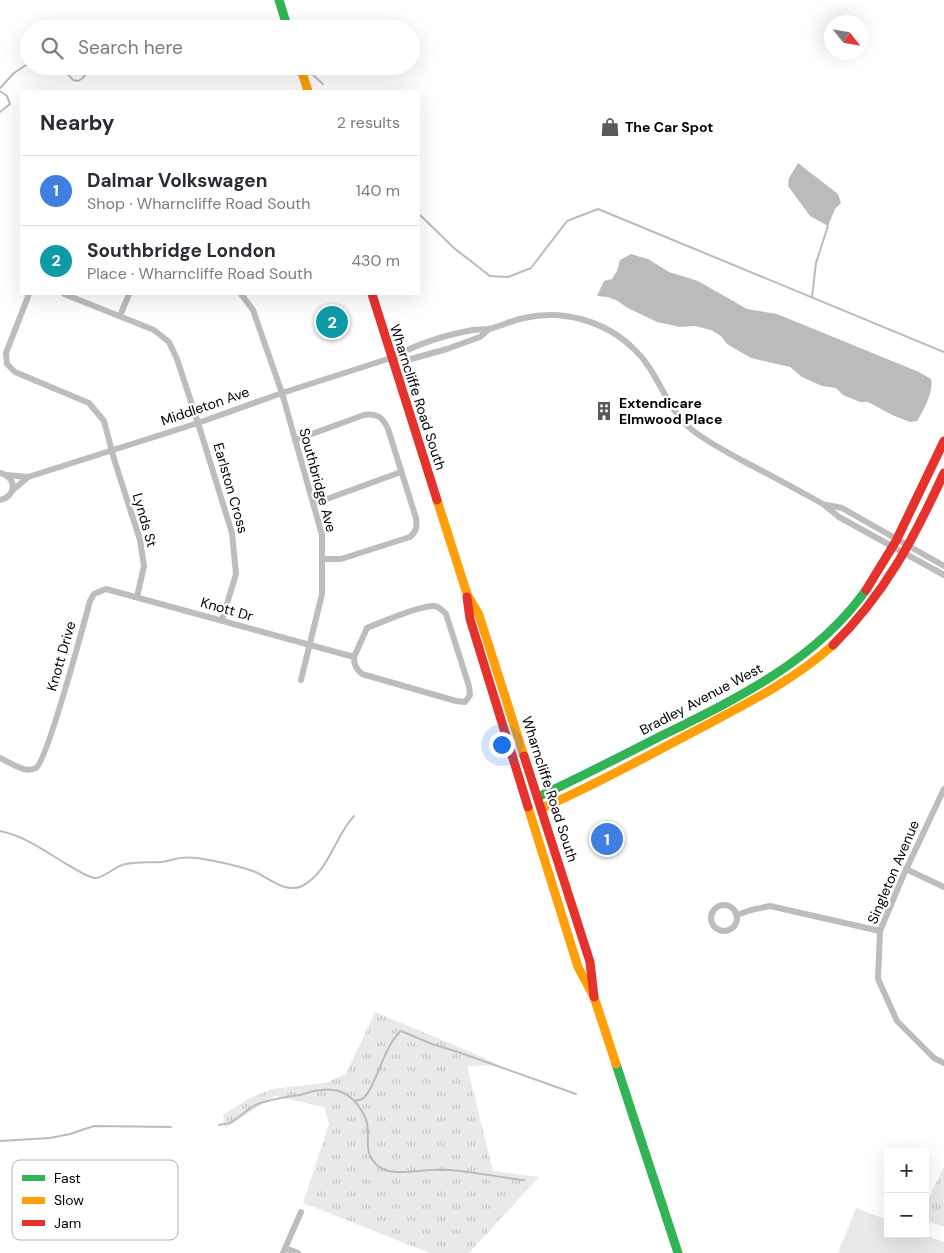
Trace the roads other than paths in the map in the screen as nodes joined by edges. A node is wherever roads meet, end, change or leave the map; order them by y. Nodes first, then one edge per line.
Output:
1 (279, 0) edge
2 (285, 20) edge
3 (303, 75) edge
4 (308, 90) edge
5 (29, 295) edge
6 (67, 295) edge
7 (129, 295) edge
8 (242, 295) edge
9 (372, 295) edge
10 (120, 316) junction
11 (489, 329) junction
12 (391, 358) junction
13 (282, 393) junction
14 (198, 423) junction
15 (295, 440) junction
16 (944, 441) edge
17 (111, 451) junction
18 (401, 472) junction
19 (2, 473) edge
20 (944, 473) edge
21 (28, 477) junction
22 (13, 490) junction
23 (0, 500) edge
24 (313, 504) junction
25 (895, 544) junction
26 (907, 550) junction
27 (322, 559) junction
28 (944, 566) edge
29 (944, 575) edge
30 (467, 594) junction
31 (137, 597) junction
32 (222, 620) junction
33 (311, 645) junction
34 (354, 657) junction
35 (302, 680) dead end
36 (0, 758) edge
37 (944, 789) edge
38 (538, 797) junction
39 (542, 808) junction
40 (906, 869) junction
41 (944, 887) edge
42 (737, 915) junction
43 (880, 931) junction
44 (594, 997) junction
45 (944, 1063) edge
46 (301, 1212) dead end
47 (284, 1251) edge
48 (298, 1253) edge
49 (678, 1253) edge

1 - 2 main road
3 - 4 main road
5 - 17 street, Lynds St
6 - 10 street, Earlston Cross
7 - 10 street
8 - 13 street, Southbridge Ave
9 - 12 main road, Wharncliffe Road South
10 - 14 street, Earlston Cross
11 - 12 street
11 - 12 street
11 - 25 street
12 - 13 street, Middleton Ave
12 - 30 main road, Wharncliffe Road South
13 - 14 street, Middleton Ave
13 - 15 street, Southbridge Ave
14 - 17 street, Middleton Ave
14 - 32 street, Earlston Cross
15 - 18 street
15 - 24 street, Southbridge Ave
16 - 25 main road, Bradley Avenue West
17 - 21 street, Middleton Ave
17 - 31 street, Lynds St
18 - 24 street
18 - 27 street
19 - 21 street
19 - 22 street
20 - 26 main road, Bradley Avenue West
21 - 22 street
22 - 23 street
24 - 27 street, Southbridge Ave
25 - 26 street
25 - 38 main road, Bradley Avenue West
26 - 28 street
26 - 29 street
26 - 39 main road, Bradley Avenue West
27 - 33 street, Southbridge Ave
30 - 38 main road, Wharncliffe Road South
30 - 44 main road, Wharncliffe Road South
31 - 32 street, Knott Dr
31 - 36 street, Knott Drive
32 - 33 street, Knott Dr
33 - 34 street, Knott Dr
33 - 35 street, Southbridge Ave
34 - 34 street
37 - 40 street, Singleton Avenue
38 - 39 main road, Wharncliffe Road South
39 - 44 main road, Wharncliffe Road South
40 - 41 street
40 - 43 street, Singleton Avenue
42 - 42 street
42 - 43 street
43 - 45 street, Singleton Avenue
44 - 49 main road, Wharncliffe Road South
46 - 47 street
47 - 48 street

